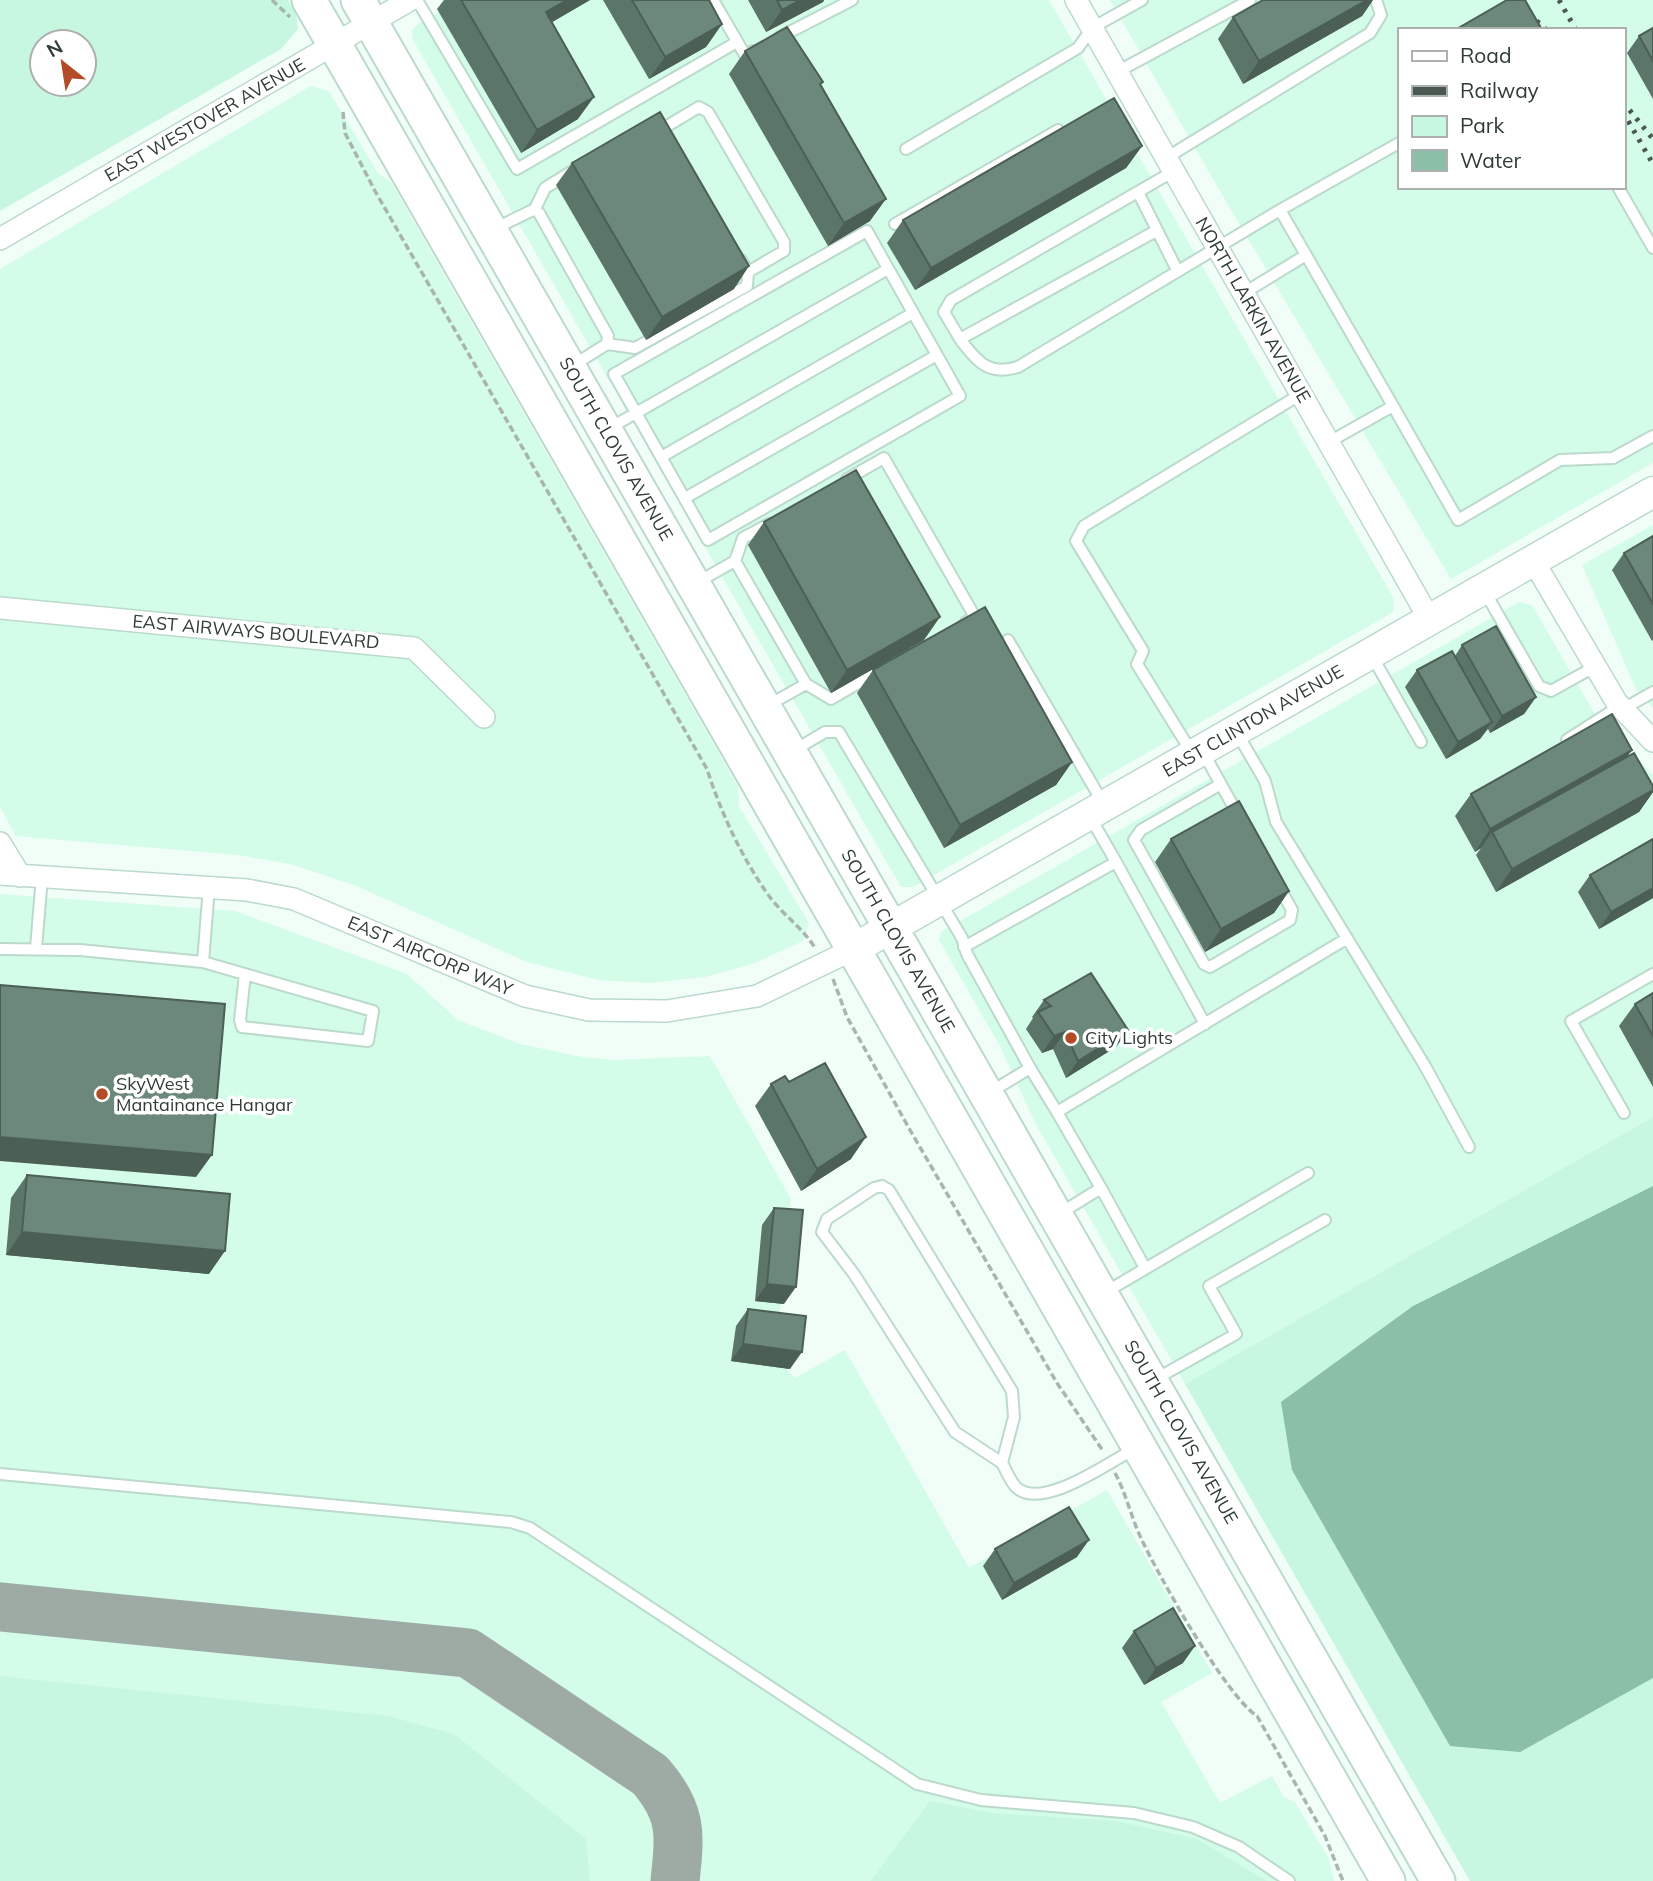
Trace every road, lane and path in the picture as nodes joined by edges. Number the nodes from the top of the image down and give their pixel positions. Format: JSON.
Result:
{"nodes":[{"id":1,"x":272,"y":0,"type":"edge"},
{"id":2,"x":410,"y":0,"type":"edge"},
{"id":3,"x":418,"y":0,"type":"edge"},
{"id":4,"x":713,"y":0,"type":"edge"},
{"id":5,"x":852,"y":0,"type":"edge"},
{"id":6,"x":1076,"y":0,"type":"edge"},
{"id":7,"x":1142,"y":0,"type":"edge"},
{"id":8,"x":1250,"y":0,"type":"edge"},
{"id":9,"x":1376,"y":0,"type":"edge"},
{"id":10,"x":304,"y":11,"type":"edge"},
{"id":11,"x":364,"y":11,"type":"edge"},
{"id":12,"x":1092,"y":28,"type":"junction"},
{"id":13,"x":737,"y":42,"type":"junction"},
{"id":14,"x":335,"y":44,"type":"junction"},
{"id":15,"x":1121,"y":86,"type":"junction"},
{"id":16,"x":345,"y":103,"type":"dead end"},
{"id":17,"x":1073,"y":122,"type":"edge"},
{"id":18,"x":669,"y":141,"type":"edge"},
{"id":19,"x":1398,"y":144,"type":"edge"},
{"id":20,"x":906,"y":149,"type":"dead end"},
{"id":21,"x":589,"y":161,"type":"edge"},
{"id":22,"x":1170,"y":165,"type":"junction"},
{"id":23,"x":1619,"y":189,"type":"edge"},
{"id":24,"x":1138,"y":192,"type":"junction"},
{"id":25,"x":535,"y":209,"type":"junction"},
{"id":26,"x":1280,"y":209,"type":"junction"},
{"id":27,"x":895,"y":224,"type":"dead end"},
{"id":28,"x":1156,"y":230,"type":"junction"},
{"id":29,"x":491,"y":231,"type":"junction"},
{"id":30,"x":0,"y":239,"type":"edge"},
{"id":31,"x":1217,"y":246,"type":"junction"},
{"id":32,"x":734,"y":248,"type":"edge"},
{"id":33,"x":1653,"y":248,"type":"edge"},
{"id":34,"x":1306,"y":255,"type":"junction"},
{"id":35,"x":888,"y":269,"type":"junction"},
{"id":36,"x":1178,"y":270,"type":"junction"},
{"id":37,"x":748,"y":272,"type":"junction"},
{"id":38,"x":1244,"y":293,"type":"junction"},
{"id":39,"x":912,"y":313,"type":"junction"},
{"id":40,"x":960,"y":340,"type":"junction"},
{"id":41,"x":607,"y":344,"type":"junction"},
{"id":42,"x":937,"y":355,"type":"junction"},
{"id":43,"x":569,"y":368,"type":"junction"},
{"id":44,"x":1301,"y":394,"type":"junction"},
{"id":45,"x":1393,"y":405,"type":"junction"},
{"id":46,"x":636,"y":413,"type":"junction"},
{"id":47,"x":605,"y":430,"type":"junction"},
{"id":48,"x":1653,"y":436,"type":"edge"},
{"id":49,"x":1329,"y":442,"type":"junction"},
{"id":50,"x":661,"y":457,"type":"junction"},
{"id":51,"x":837,"y":485,"type":"edge"},
{"id":52,"x":1653,"y":492,"type":"edge"},
{"id":53,"x":685,"y":498,"type":"junction"},
{"id":54,"x":778,"y":518,"type":"edge"},
{"id":55,"x":735,"y":561,"type":"junction"},
{"id":56,"x":1534,"y":562,"type":"junction"},
{"id":57,"x":694,"y":584,"type":"junction"},
{"id":58,"x":1483,"y":590,"type":"junction"},
{"id":59,"x":0,"y":608,"type":"edge"},
{"id":60,"x":1430,"y":620,"type":"junction"},
{"id":61,"x":951,"y":631,"type":"edge"},
{"id":62,"x":1009,"y":640,"type":"dead end"},
{"id":63,"x":1370,"y":654,"type":"junction"},
{"id":64,"x":890,"y":665,"type":"edge"},
{"id":65,"x":1596,"y":666,"type":"junction"},
{"id":66,"x":806,"y":684,"type":"junction"},
{"id":67,"x":1653,"y":692,"type":"edge"},
{"id":68,"x":1622,"y":707,"type":"junction"},
{"id":69,"x":765,"y":708,"type":"junction"},
{"id":70,"x":484,"y":717,"type":"dead end"},
{"id":71,"x":1236,"y":731,"type":"junction"},
{"id":72,"x":1653,"y":741,"type":"edge"},
{"id":73,"x":1421,"y":742,"type":"dead end"},
{"id":74,"x":1558,"y":746,"type":"edge"},
{"id":75,"x":1198,"y":752,"type":"junction"},
{"id":76,"x":790,"y":753,"type":"junction"},
{"id":77,"x":1221,"y":784,"type":"junction"},
{"id":78,"x":1097,"y":810,"type":"junction"},
{"id":79,"x":1247,"y":830,"type":"edge"},
{"id":80,"x":0,"y":843,"type":"edge"},
{"id":81,"x":1116,"y":862,"type":"junction"},
{"id":82,"x":10,"y":875,"type":"edge"},
{"id":83,"x":1272,"y":876,"type":"edge"},
{"id":84,"x":42,"y":877,"type":"junction"},
{"id":85,"x":209,"y":887,"type":"junction"},
{"id":86,"x":940,"y":900,"type":"junction"},
{"id":87,"x":891,"y":928,"type":"junction"},
{"id":88,"x":1346,"y":939,"type":"junction"},
{"id":89,"x":964,"y":947,"type":"junction"},
{"id":90,"x":36,"y":948,"type":"junction"},
{"id":91,"x":0,"y":949,"type":"edge"},
{"id":92,"x":838,"y":957,"type":"junction"},
{"id":93,"x":203,"y":962,"type":"junction"},
{"id":94,"x":245,"y":974,"type":"junction"},
{"id":95,"x":1653,"y":974,"type":"edge"},
{"id":96,"x":1205,"y":1024,"type":"junction"},
{"id":97,"x":1030,"y":1068,"type":"junction"},
{"id":98,"x":986,"y":1094,"type":"junction"},
{"id":99,"x":1057,"y":1112,"type":"junction"},
{"id":100,"x":1624,"y":1112,"type":"dead end"},
{"id":101,"x":1469,"y":1147,"type":"dead end"},
{"id":102,"x":1308,"y":1173,"type":"dead end"},
{"id":103,"x":1101,"y":1188,"type":"junction"},
{"id":104,"x":1056,"y":1215,"type":"junction"},
{"id":105,"x":1325,"y":1220,"type":"dead end"},
{"id":106,"x":1145,"y":1268,"type":"junction"},
{"id":107,"x":1101,"y":1294,"type":"junction"},
{"id":108,"x":1152,"y":1382,"type":"junction"},
{"id":109,"x":1177,"y":1425,"type":"junction"},
{"id":110,"x":1124,"y":1455,"type":"junction"},
{"id":111,"x":1002,"y":1463,"type":"junction"},
{"id":112,"x":0,"y":1474,"type":"edge"},
{"id":113,"x":1289,"y":1881,"type":"edge"},
{"id":114,"x":1343,"y":1881,"type":"edge"},
{"id":115,"x":1388,"y":1881,"type":"edge"},
{"id":116,"x":1438,"y":1881,"type":"edge"}],
"edges":[{"from":1,"to":10,"type":"path"},
{"from":2,"to":11,"type":"street","name":"EAST WESTOVER AVENUE"},
{"from":3,"to":13,"type":"lane"},
{"from":4,"to":13,"type":"lane"},
{"from":5,"to":13,"type":"lane"},
{"from":6,"to":12,"type":"street","name":"NORTH LARKIN AVENUE"},
{"from":7,"to":12,"type":"lane"},
{"from":8,"to":15,"type":"lane"},
{"from":9,"to":22,"type":"lane"},
{"from":10,"to":14,"type":"main road"},
{"from":11,"to":14,"type":"street","name":"EAST WESTOVER AVENUE"},
{"from":11,"to":29,"type":"main road","name":"SOUTH CLOVIS AVENUE"},
{"from":12,"to":15,"type":"street","name":"NORTH LARKIN AVENUE"},
{"from":12,"to":20,"type":"lane"},
{"from":14,"to":30,"type":"street","name":"EAST WESTOVER AVENUE"},
{"from":14,"to":92,"type":"main road"},
{"from":15,"to":22,"type":"street","name":"NORTH LARKIN AVENUE"},
{"from":16,"to":92,"type":"path"},
{"from":17,"to":27,"type":"lane"},
{"from":18,"to":37,"type":"lane"},
{"from":19,"to":26,"type":"lane"},
{"from":21,"to":25,"type":"lane"},
{"from":22,"to":24,"type":"lane"},
{"from":22,"to":31,"type":"street","name":"NORTH LARKIN AVENUE"},
{"from":23,"to":33,"type":"lane"},
{"from":24,"to":28,"type":"lane"},
{"from":24,"to":40,"type":"lane"},
{"from":25,"to":29,"type":"lane"},
{"from":25,"to":41,"type":"lane"},
{"from":26,"to":31,"type":"lane"},
{"from":26,"to":34,"type":"lane"},
{"from":28,"to":36,"type":"lane"},
{"from":28,"to":40,"type":"lane"},
{"from":29,"to":43,"type":"main road","name":"SOUTH CLOVIS AVENUE"},
{"from":31,"to":36,"type":"lane"},
{"from":31,"to":38,"type":"street","name":"NORTH LARKIN AVENUE"},
{"from":32,"to":37,"type":"lane"},
{"from":34,"to":38,"type":"lane"},
{"from":34,"to":45,"type":"lane"},
{"from":35,"to":39,"type":"lane"},
{"from":35,"to":46,"type":"lane"},
{"from":35,"to":46,"type":"lane"},
{"from":36,"to":40,"type":"lane"},
{"from":37,"to":41,"type":"lane"},
{"from":38,"to":44,"type":"street","name":"NORTH LARKIN AVENUE"},
{"from":39,"to":42,"type":"lane"},
{"from":39,"to":50,"type":"lane"},
{"from":41,"to":43,"type":"lane"},
{"from":42,"to":53,"type":"lane"},
{"from":42,"to":53,"type":"lane"},
{"from":43,"to":47,"type":"main road","name":"SOUTH CLOVIS AVENUE"},
{"from":44,"to":49,"type":"street","name":"NORTH LARKIN AVENUE"},
{"from":44,"to":75,"type":"lane"},
{"from":45,"to":48,"type":"lane"},
{"from":45,"to":49,"type":"lane"},
{"from":46,"to":47,"type":"lane"},
{"from":46,"to":50,"type":"lane"},
{"from":47,"to":57,"type":"main road","name":"SOUTH CLOVIS AVENUE"},
{"from":49,"to":60,"type":"street","name":"NORTH LARKIN AVENUE"},
{"from":50,"to":53,"type":"lane"},
{"from":51,"to":61,"type":"lane"},
{"from":52,"to":56,"type":"street","name":"EAST CLINTON AVENUE"},
{"from":54,"to":55,"type":"lane"},
{"from":55,"to":57,"type":"lane"},
{"from":55,"to":66,"type":"lane"},
{"from":56,"to":58,"type":"street","name":"EAST CLINTON AVENUE"},
{"from":56,"to":65,"type":"street"},
{"from":57,"to":69,"type":"main road","name":"SOUTH CLOVIS AVENUE"},
{"from":58,"to":60,"type":"street","name":"EAST CLINTON AVENUE"},
{"from":58,"to":65,"type":"lane"},
{"from":59,"to":70,"type":"street","name":"EAST AIRWAYS BOULEVARD"},
{"from":60,"to":63,"type":"street","name":"EAST CLINTON AVENUE"},
{"from":62,"to":78,"type":"lane"},
{"from":63,"to":71,"type":"street","name":"EAST CLINTON AVENUE"},
{"from":63,"to":73,"type":"lane"},
{"from":64,"to":66,"type":"lane"},
{"from":65,"to":68,"type":"street"},
{"from":66,"to":69,"type":"lane"},
{"from":67,"to":68,"type":"lane"},
{"from":68,"to":72,"type":"street"},
{"from":68,"to":74,"type":"lane"},
{"from":69,"to":76,"type":"main road","name":"SOUTH CLOVIS AVENUE"},
{"from":71,"to":75,"type":"street","name":"EAST CLINTON AVENUE"},
{"from":71,"to":88,"type":"lane"},
{"from":75,"to":77,"type":"lane"},
{"from":75,"to":78,"type":"street","name":"EAST CLINTON AVENUE"},
{"from":76,"to":86,"type":"lane"},
{"from":76,"to":87,"type":"main road","name":"SOUTH CLOVIS AVENUE"},
{"from":77,"to":79,"type":"lane"},
{"from":77,"to":83,"type":"lane"},
{"from":78,"to":81,"type":"lane"},
{"from":78,"to":86,"type":"street","name":"EAST CLINTON AVENUE"},
{"from":80,"to":82,"type":"street"},
{"from":81,"to":89,"type":"lane"},
{"from":81,"to":96,"type":"lane"},
{"from":82,"to":84,"type":"street","name":"EAST AIRCORP WAY"},
{"from":84,"to":85,"type":"street","name":"EAST AIRCORP WAY"},
{"from":84,"to":90,"type":"lane"},
{"from":85,"to":92,"type":"street","name":"EAST AIRCORP WAY"},
{"from":85,"to":93,"type":"lane"},
{"from":86,"to":87,"type":"street","name":"EAST CLINTON AVENUE"},
{"from":86,"to":89,"type":"lane"},
{"from":87,"to":92,"type":"street","name":"EAST CLINTON AVENUE"},
{"from":87,"to":98,"type":"main road","name":"SOUTH CLOVIS AVENUE"},
{"from":88,"to":96,"type":"lane"},
{"from":88,"to":101,"type":"lane"},
{"from":89,"to":97,"type":"lane"},
{"from":90,"to":91,"type":"lane"},
{"from":90,"to":93,"type":"lane"},
{"from":92,"to":110,"type":"main road"},
{"from":92,"to":110,"type":"path"},
{"from":93,"to":94,"type":"lane"},
{"from":94,"to":94,"type":"lane"},
{"from":95,"to":100,"type":"lane"},
{"from":96,"to":99,"type":"lane"},
{"from":97,"to":98,"type":"lane"},
{"from":97,"to":99,"type":"lane"},
{"from":98,"to":104,"type":"main road","name":"SOUTH CLOVIS AVENUE"},
{"from":99,"to":103,"type":"lane"},
{"from":102,"to":106,"type":"lane"},
{"from":103,"to":104,"type":"lane"},
{"from":103,"to":106,"type":"lane"},
{"from":104,"to":107,"type":"main road","name":"SOUTH CLOVIS AVENUE"},
{"from":105,"to":108,"type":"lane"},
{"from":106,"to":107,"type":"lane"},
{"from":107,"to":108,"type":"main road","name":"SOUTH CLOVIS AVENUE"},
{"from":108,"to":109,"type":"main road","name":"SOUTH CLOVIS AVENUE"},
{"from":109,"to":110,"type":"main road"},
{"from":109,"to":116,"type":"main road","name":"SOUTH CLOVIS AVENUE"},
{"from":110,"to":111,"type":"lane"},
{"from":110,"to":114,"type":"path"},
{"from":110,"to":115,"type":"main road"},
{"from":111,"to":111,"type":"lane"},
{"from":112,"to":113,"type":"lane"}]}
